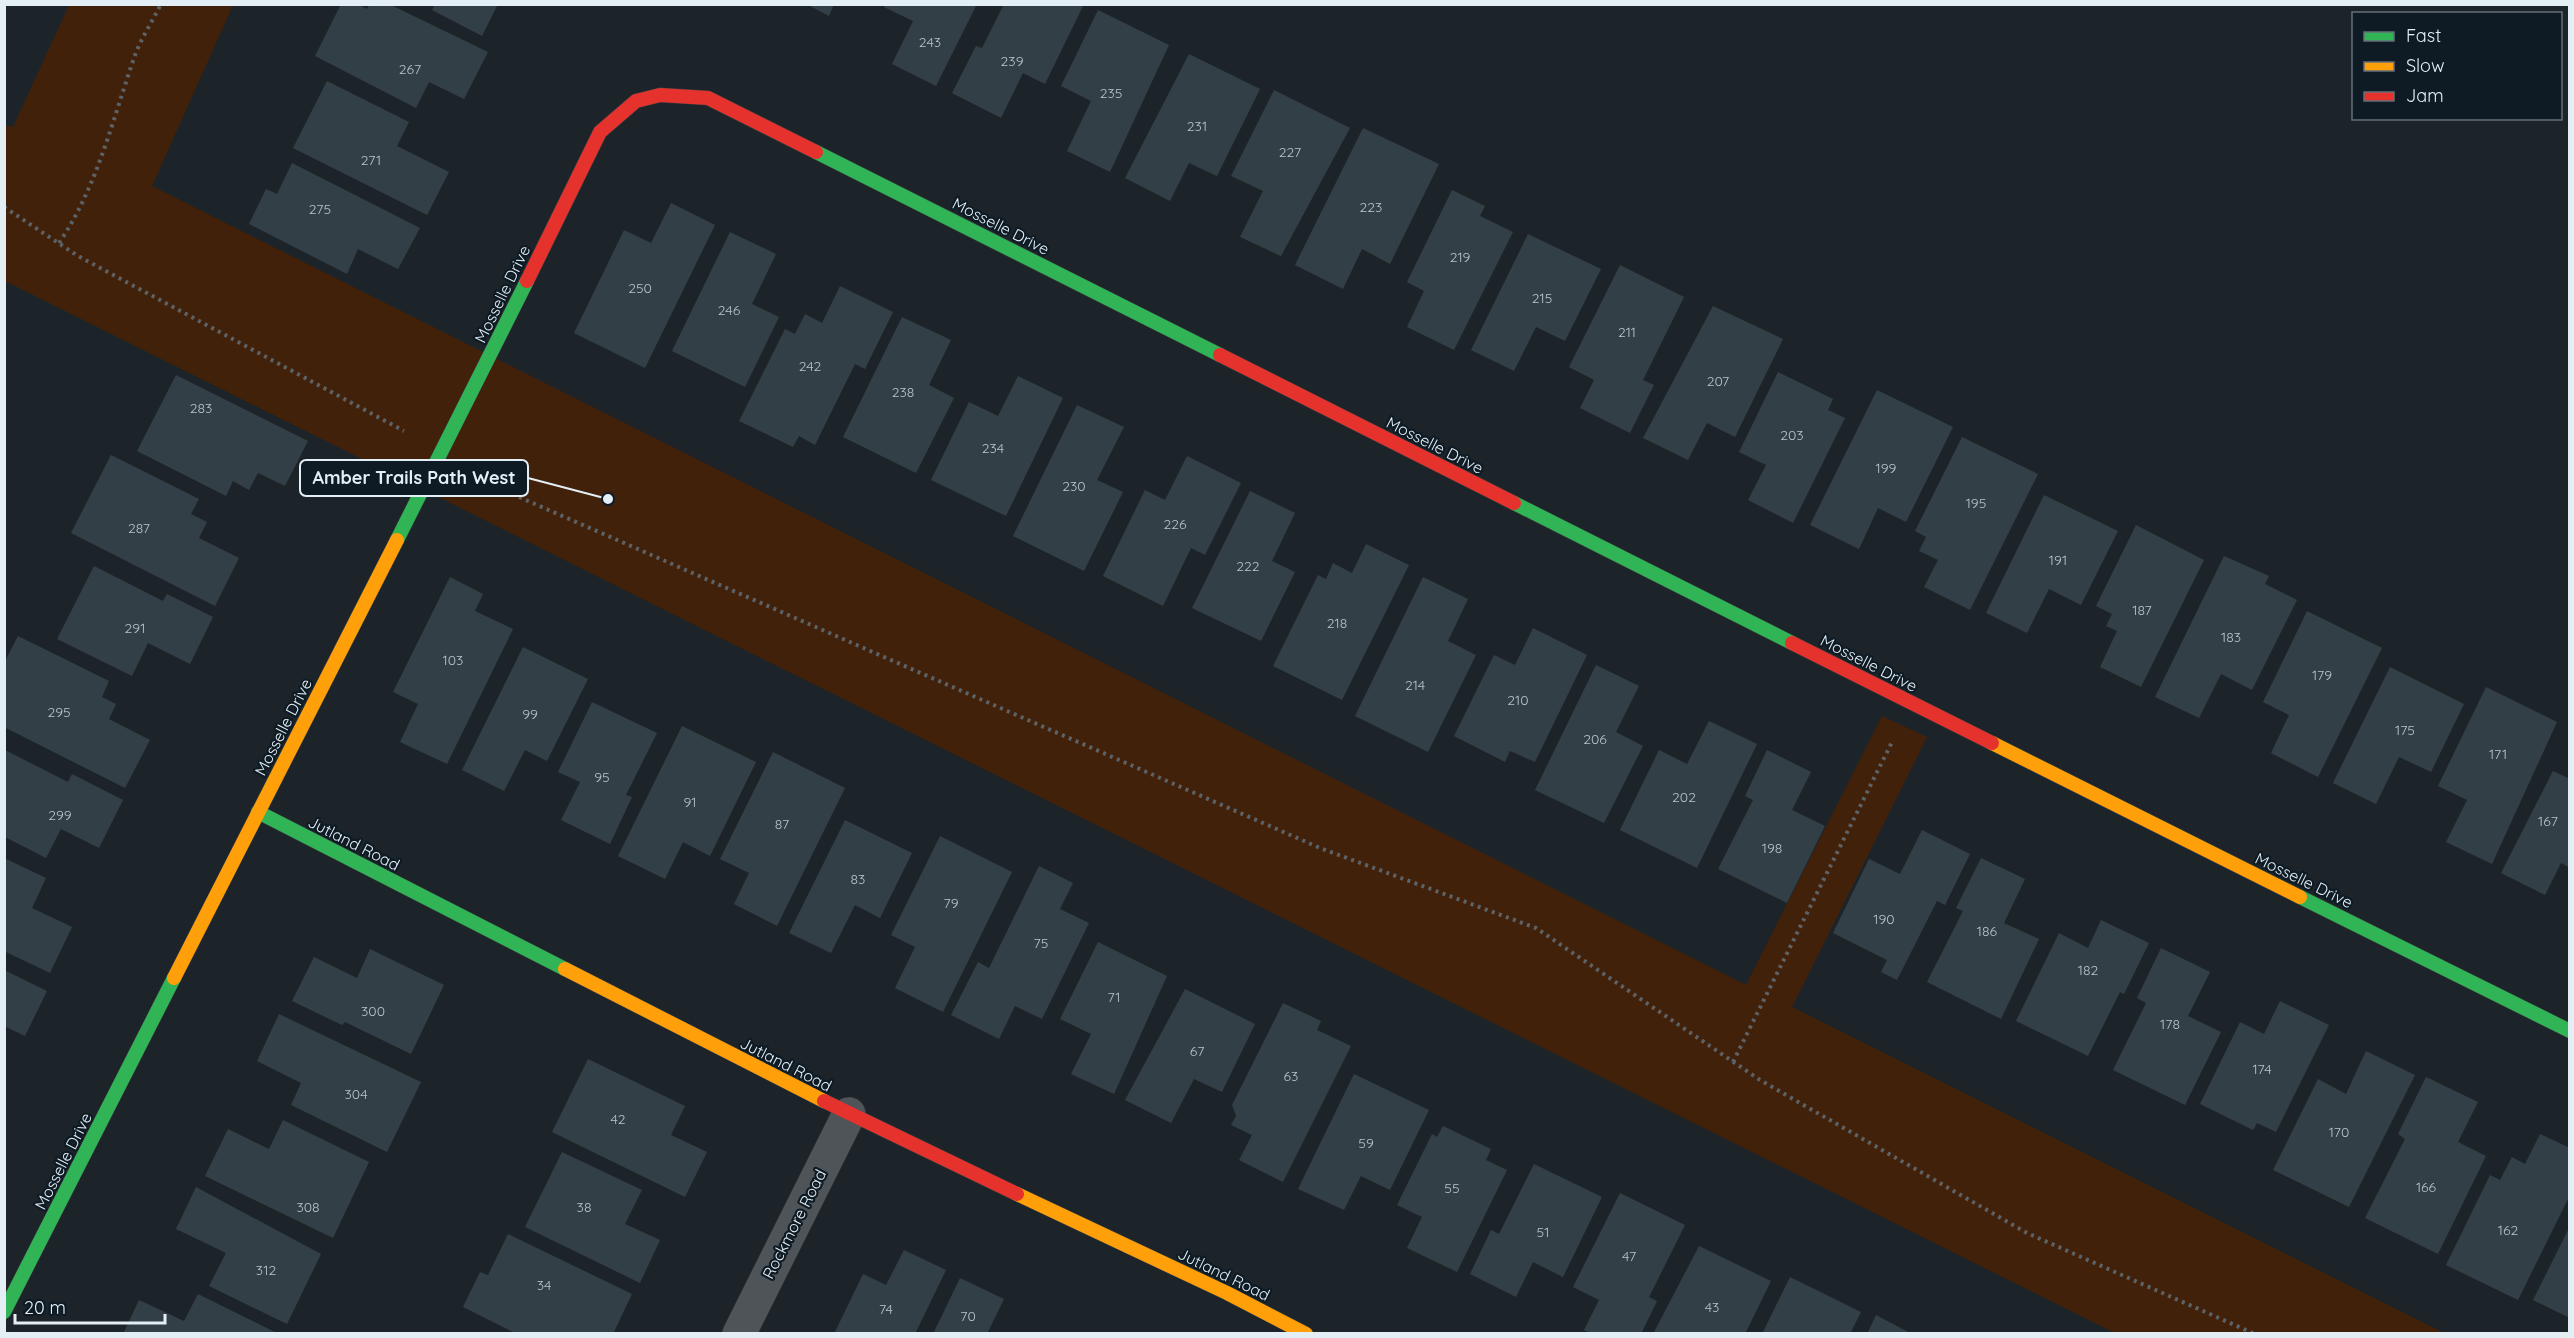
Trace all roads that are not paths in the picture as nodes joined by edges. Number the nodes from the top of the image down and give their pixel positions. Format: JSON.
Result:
{"nodes":[{"id":1,"x":258,"y":812,"type":"junction"},
{"id":2,"x":2570,"y":1030,"type":"edge"},
{"id":3,"x":849,"y":1114,"type":"junction"},
{"id":4,"x":4,"y":1311,"type":"edge"},
{"id":5,"x":740,"y":1334,"type":"edge"},
{"id":6,"x":1306,"y":1334,"type":"edge"}],
"edges":[{"from":1,"to":2,"type":"street","name":"Mosselle Drive"},
{"from":1,"to":3,"type":"street","name":"Jutland Road"},
{"from":1,"to":4,"type":"street","name":"Mosselle Drive"},
{"from":3,"to":5,"type":"street","name":"Rockmore Road"},
{"from":3,"to":6,"type":"street","name":"Jutland Road"}]}
